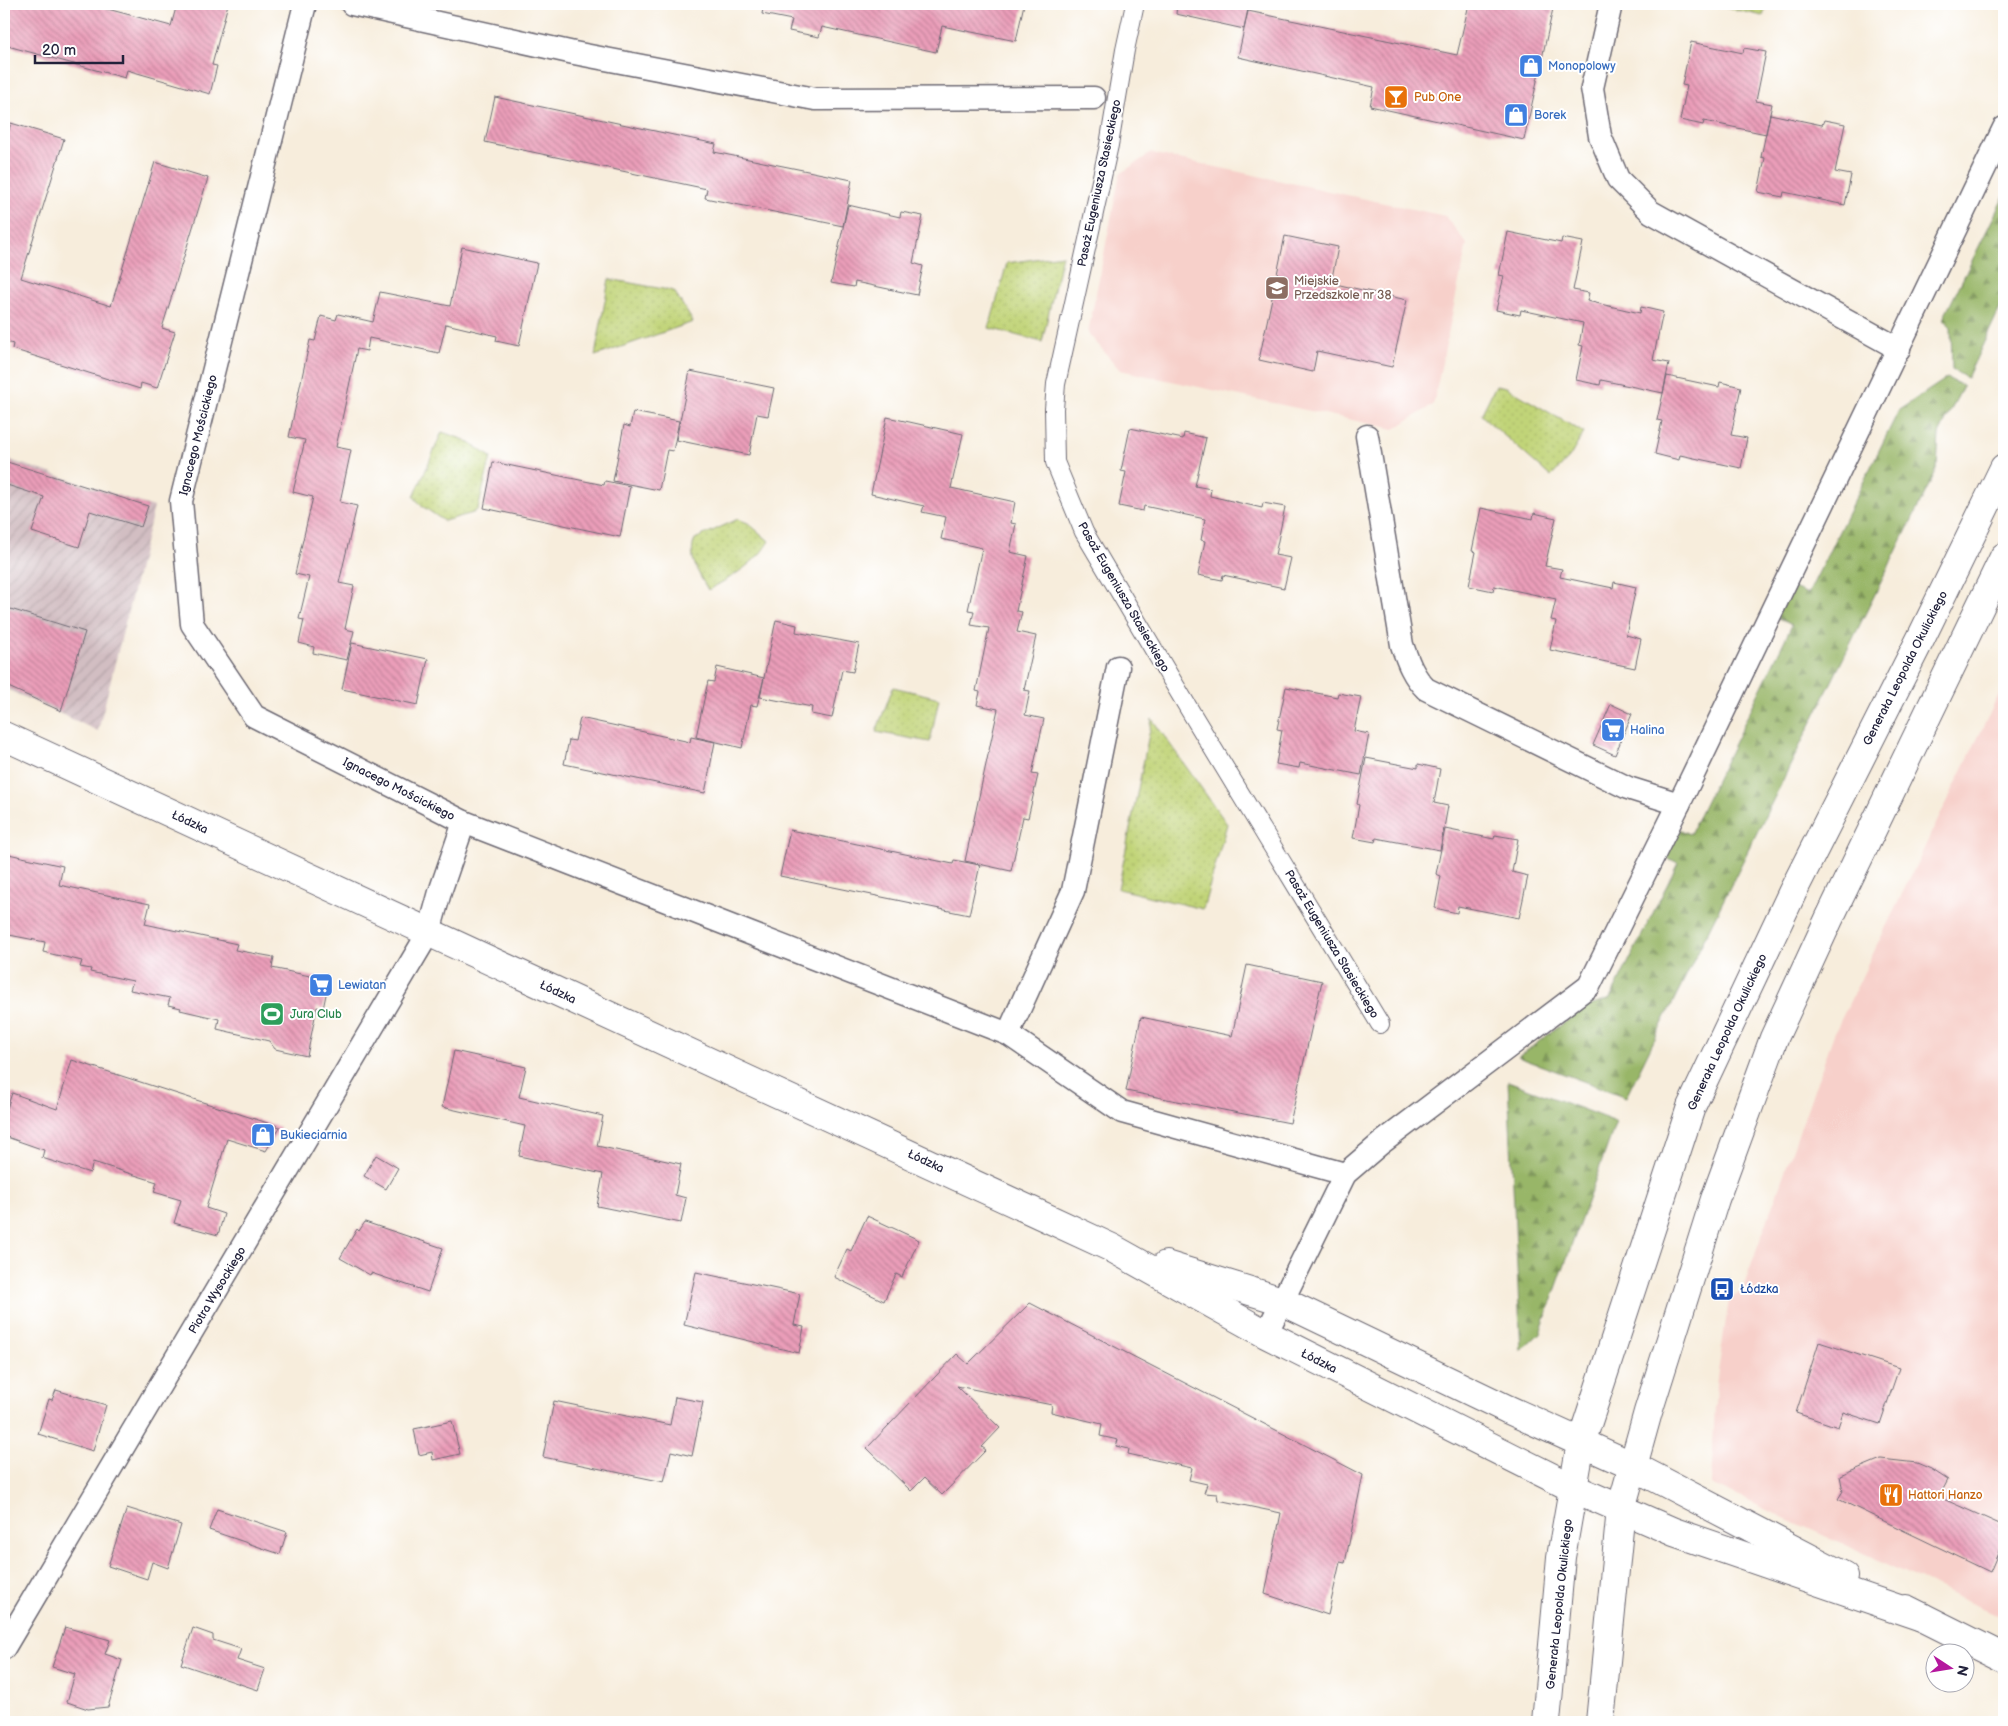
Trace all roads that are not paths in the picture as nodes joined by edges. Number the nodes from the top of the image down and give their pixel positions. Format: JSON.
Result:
{"nodes":[{"id":1,"x":305,"y":4,"type":"edge"},
{"id":2,"x":352,"y":4,"type":"edge"},
{"id":3,"x":1135,"y":4,"type":"edge"},
{"id":4,"x":1611,"y":4,"type":"edge"},
{"id":5,"x":1094,"y":98,"type":"dead end"},
{"id":6,"x":2004,"y":128,"type":"edge"},
{"id":7,"x":1899,"y":349,"type":"junction"},
{"id":8,"x":1367,"y":436,"type":"dead end"},
{"id":9,"x":2004,"y":468,"type":"edge"},
{"id":10,"x":2004,"y":557,"type":"edge"},
{"id":11,"x":1118,"y":667,"type":"dead end"},
{"id":12,"x":4,"y":736,"type":"edge"},
{"id":13,"x":1679,"y":804,"type":"junction"},
{"id":14,"x":464,"y":822,"type":"junction"},
{"id":15,"x":429,"y":932,"type":"junction"},
{"id":16,"x":1380,"y":1024,"type":"dead end"},
{"id":17,"x":1008,"y":1034,"type":"junction"},
{"id":18,"x":1345,"y":1174,"type":"junction"},
{"id":19,"x":1112,"y":1248,"type":"junction"},
{"id":20,"x":1282,"y":1301,"type":"junction"},
{"id":21,"x":1266,"y":1334,"type":"junction"},
{"id":22,"x":1581,"y":1443,"type":"junction"},
{"id":23,"x":1633,"y":1466,"type":"junction"},
{"id":24,"x":1573,"y":1488,"type":"junction"},
{"id":25,"x":1621,"y":1509,"type":"junction"},
{"id":26,"x":1922,"y":1617,"type":"junction"},
{"id":27,"x":4,"y":1648,"type":"edge"},
{"id":28,"x":2004,"y":1658,"type":"edge"},
{"id":29,"x":1546,"y":1722,"type":"edge"},
{"id":30,"x":1600,"y":1722,"type":"edge"}],
"edges":[{"from":1,"to":14,"type":"street","name":"Ignacego Mościckiego"},
{"from":2,"to":5,"type":"street"},
{"from":3,"to":16,"type":"street","name":"Pasaż Eugeniusza Stasieckiego"},
{"from":4,"to":7,"type":"street"},
{"from":6,"to":7,"type":"street"},
{"from":7,"to":13,"type":"street"},
{"from":8,"to":13,"type":"street"},
{"from":9,"to":22,"type":"street","name":"Generała Leopolda Okulickiego"},
{"from":10,"to":23,"type":"street"},
{"from":11,"to":17,"type":"street"},
{"from":12,"to":15,"type":"street","name":"Łódzka"},
{"from":13,"to":18,"type":"street"},
{"from":14,"to":15,"type":"street","name":"Ignacego Mościckiego"},
{"from":14,"to":17,"type":"street"},
{"from":15,"to":19,"type":"street","name":"Łódzka"},
{"from":15,"to":27,"type":"street","name":"Piotra Wysockiego"},
{"from":17,"to":18,"type":"street"},
{"from":18,"to":20,"type":"street"},
{"from":19,"to":20,"type":"street","name":"Łódzka"},
{"from":19,"to":21,"type":"street","name":"Łódzka"},
{"from":20,"to":21,"type":"street"},
{"from":20,"to":22,"type":"street","name":"Łódzka"},
{"from":21,"to":24,"type":"street","name":"Łódzka"},
{"from":22,"to":23,"type":"street","name":"Łódzka"},
{"from":22,"to":24,"type":"street","name":"Generała Leopolda Okulickiego"},
{"from":23,"to":25,"type":"street"},
{"from":23,"to":26,"type":"street","name":"Łódzka"},
{"from":24,"to":25,"type":"street","name":"Łódzka"},
{"from":24,"to":29,"type":"street","name":"Generała Leopolda Okulickiego"},
{"from":25,"to":26,"type":"street","name":"Łódzka"},
{"from":25,"to":30,"type":"street"},
{"from":26,"to":28,"type":"street","name":"Łódzka"}]}
